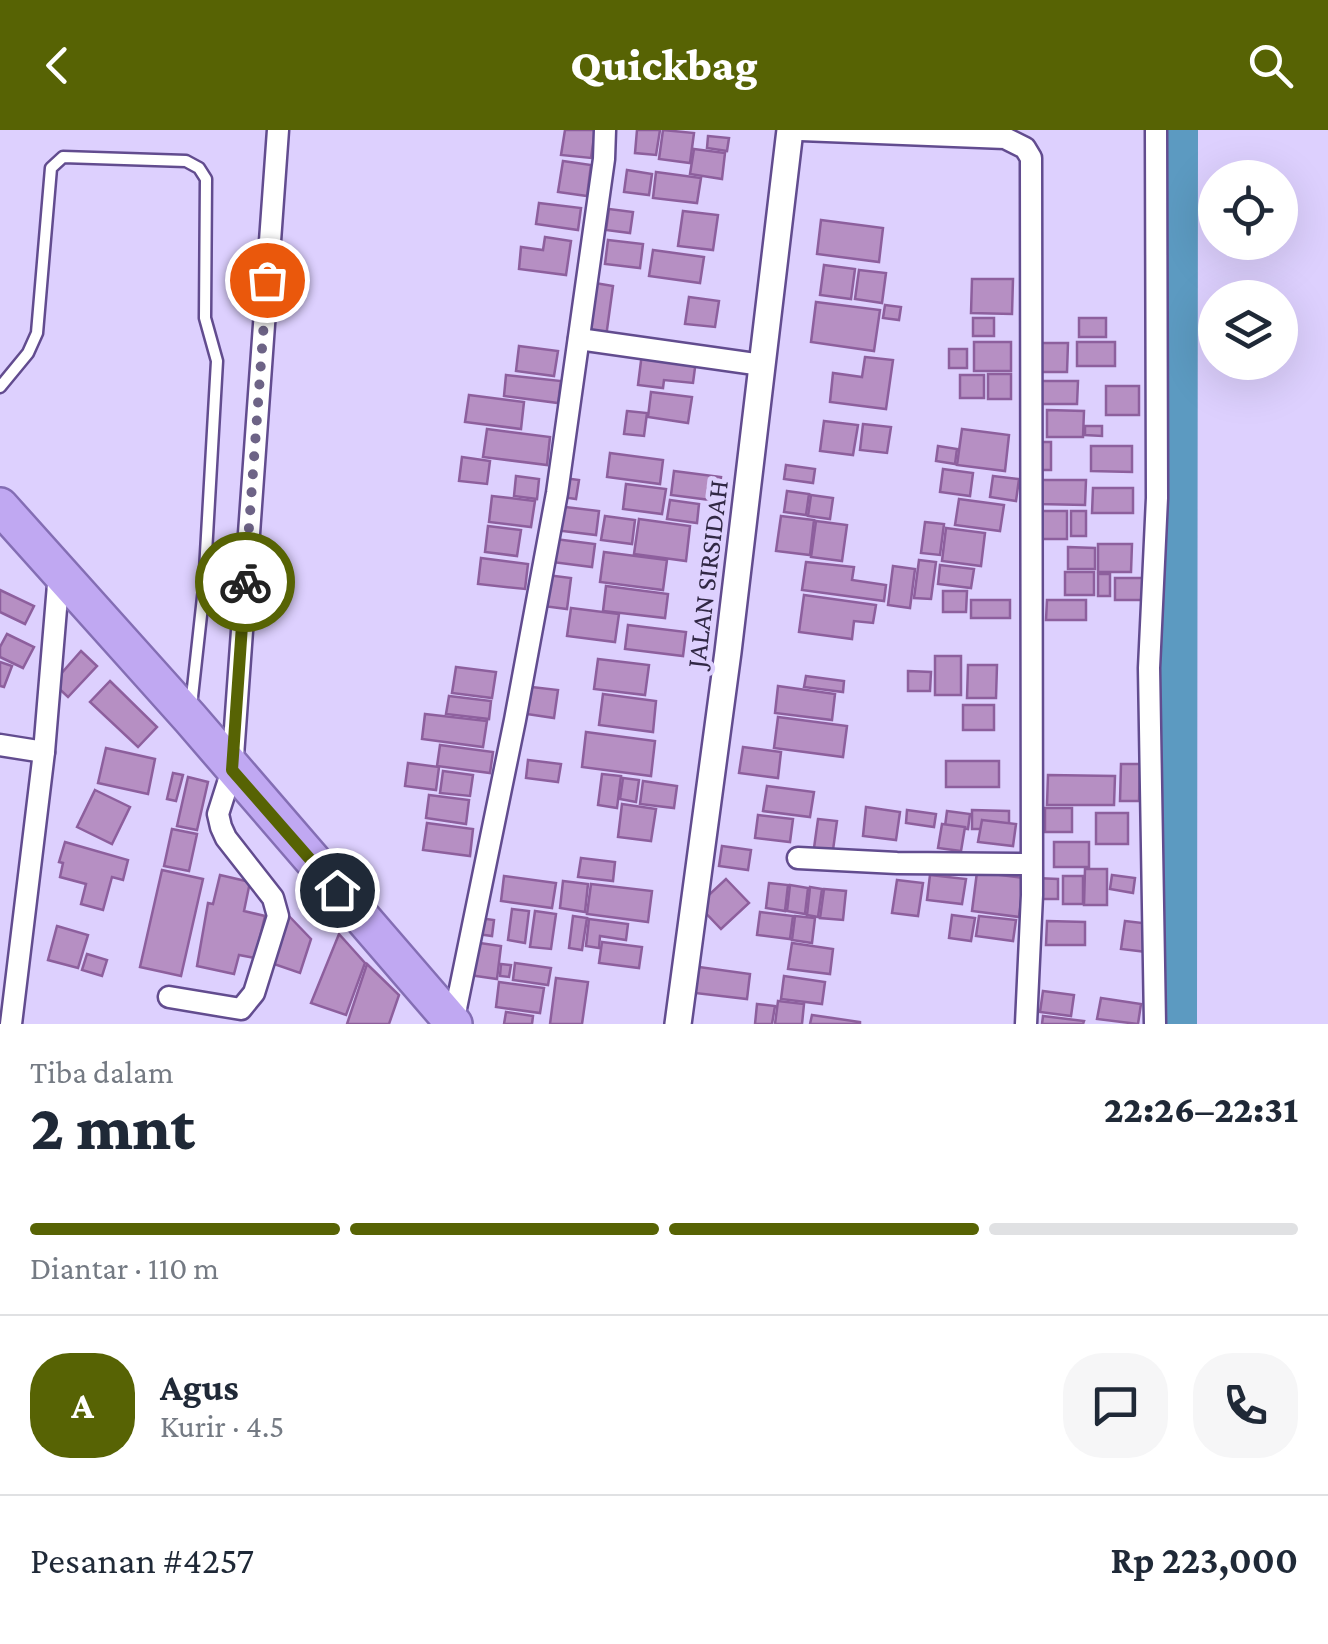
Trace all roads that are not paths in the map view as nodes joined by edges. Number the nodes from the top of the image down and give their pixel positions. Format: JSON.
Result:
{"nodes":[{"id":1,"x":278,"y":130,"type":"edge"},
{"id":2,"x":605,"y":130,"type":"edge"},
{"id":3,"x":790,"y":130,"type":"edge"},
{"id":4,"x":800,"y":130,"type":"edge"},
{"id":5,"x":1156,"y":130,"type":"edge"},
{"id":6,"x":579,"y":339,"type":"junction"},
{"id":7,"x":762,"y":365,"type":"junction"},
{"id":8,"x":0,"y":386,"type":"edge"},
{"id":9,"x":0,"y":506,"type":"edge"},
{"id":10,"x":59,"y":570,"type":"junction"},
{"id":11,"x":190,"y":718,"type":"junction"},
{"id":12,"x":0,"y":745,"type":"edge"},
{"id":13,"x":44,"y":752,"type":"junction"},
{"id":14,"x":232,"y":770,"type":"junction"},
{"id":15,"x":798,"y":858,"type":"dead end"},
{"id":16,"x":1032,"y":864,"type":"junction"},
{"id":17,"x":168,"y":997,"type":"dead end"},
{"id":18,"x":453,"y":1023,"type":"edge"},
{"id":19,"x":12,"y":1024,"type":"edge"},
{"id":20,"x":678,"y":1024,"type":"edge"},
{"id":21,"x":1026,"y":1024,"type":"edge"},
{"id":22,"x":1154,"y":1024,"type":"edge"}],
"edges":[{"from":1,"to":14,"type":"street"},
{"from":2,"to":6,"type":"street"},
{"from":3,"to":7,"type":"street","name":"JALAN SIRSIDAH"},
{"from":4,"to":16,"type":"street"},
{"from":5,"to":22,"type":"street"},
{"from":6,"to":7,"type":"street"},
{"from":6,"to":18,"type":"street"},
{"from":7,"to":20,"type":"street","name":"JALAN SIRSIDAH"},
{"from":8,"to":11,"type":"lane"},
{"from":9,"to":10,"type":"highway"},
{"from":10,"to":11,"type":"highway"},
{"from":10,"to":13,"type":"street"},
{"from":11,"to":14,"type":"highway"},
{"from":12,"to":13,"type":"street"},
{"from":13,"to":19,"type":"street"},
{"from":14,"to":17,"type":"street"},
{"from":14,"to":18,"type":"highway"},
{"from":15,"to":16,"type":"street"},
{"from":16,"to":21,"type":"street"}]}
